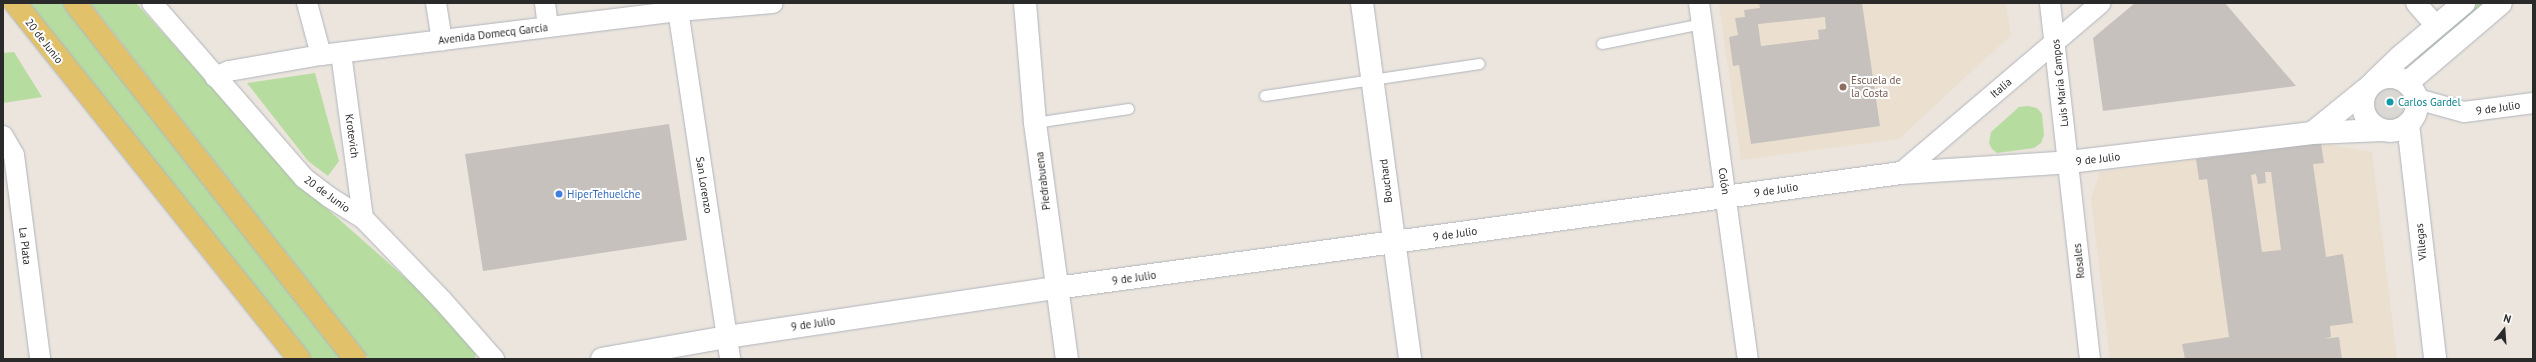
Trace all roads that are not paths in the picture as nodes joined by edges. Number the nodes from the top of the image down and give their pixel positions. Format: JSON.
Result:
{"nodes":[{"id":1,"x":15,"y":3,"type":"edge"},
{"id":2,"x":75,"y":3,"type":"edge"},
{"id":3,"x":152,"y":3,"type":"edge"},
{"id":4,"x":307,"y":3,"type":"edge"},
{"id":5,"x":436,"y":3,"type":"edge"},
{"id":6,"x":545,"y":3,"type":"edge"},
{"id":7,"x":774,"y":3,"type":"edge"},
{"id":8,"x":1025,"y":3,"type":"edge"},
{"id":9,"x":1362,"y":3,"type":"edge"},
{"id":10,"x":1699,"y":3,"type":"edge"},
{"id":11,"x":2050,"y":3,"type":"edge"},
{"id":12,"x":2101,"y":3,"type":"edge"},
{"id":13,"x":2416,"y":3,"type":"edge"},
{"id":14,"x":2464,"y":3,"type":"edge"},
{"id":15,"x":2501,"y":3,"type":"edge"},
{"id":16,"x":677,"y":7,"type":"edge"},
{"id":17,"x":1702,"y":24,"type":"junction"},
{"id":18,"x":2436,"y":26,"type":"junction"},
{"id":19,"x":548,"y":27,"type":"junction"},
{"id":20,"x":442,"y":41,"type":"junction"},
{"id":21,"x":2056,"y":42,"type":"junction"},
{"id":22,"x":1602,"y":44,"type":"dead end"},
{"id":23,"x":342,"y":53,"type":"junction"},
{"id":24,"x":321,"y":56,"type":"junction"},
{"id":25,"x":1480,"y":64,"type":"dead end"},
{"id":26,"x":215,"y":77,"type":"junction"},
{"id":27,"x":1373,"y":80,"type":"junction"},
{"id":28,"x":2372,"y":84,"type":"junction"},
{"id":29,"x":2412,"y":91,"type":"junction"},
{"id":30,"x":1265,"y":96,"type":"dead end"},
{"id":31,"x":2533,"y":103,"type":"edge"},
{"id":32,"x":1129,"y":109,"type":"dead end"},
{"id":33,"x":1036,"y":123,"type":"junction"},
{"id":34,"x":2408,"y":124,"type":"junction"},
{"id":35,"x":2382,"y":130,"type":"junction"},
{"id":36,"x":2312,"y":133,"type":"junction"},
{"id":37,"x":3,"y":136,"type":"edge"},
{"id":38,"x":2069,"y":162,"type":"junction"},
{"id":39,"x":1901,"y":173,"type":"junction"},
{"id":40,"x":1726,"y":197,"type":"junction"},
{"id":41,"x":363,"y":218,"type":"junction"},
{"id":42,"x":1393,"y":242,"type":"junction"},
{"id":43,"x":1056,"y":288,"type":"junction"},
{"id":44,"x":727,"y":337,"type":"junction"},
{"id":45,"x":40,"y":359,"type":"edge"},
{"id":46,"x":299,"y":359,"type":"edge"},
{"id":47,"x":355,"y":359,"type":"edge"},
{"id":48,"x":494,"y":359,"type":"edge"},
{"id":49,"x":602,"y":359,"type":"edge"},
{"id":50,"x":730,"y":359,"type":"edge"},
{"id":51,"x":1067,"y":359,"type":"edge"},
{"id":52,"x":1410,"y":359,"type":"edge"},
{"id":53,"x":1748,"y":359,"type":"edge"},
{"id":54,"x":2090,"y":359,"type":"edge"},
{"id":55,"x":2435,"y":359,"type":"edge"}],
"edges":[{"from":1,"to":46,"type":"main road","name":"20 de Junio"},
{"from":2,"to":47,"type":"main road"},
{"from":3,"to":26,"type":"street","name":"20 de Junio"},
{"from":4,"to":24,"type":"street"},
{"from":5,"to":20,"type":"street"},
{"from":6,"to":19,"type":"street"},
{"from":7,"to":16,"type":"street","name":"Avenida Domecq García"},
{"from":8,"to":33,"type":"main road","name":"Piedrabuena"},
{"from":9,"to":27,"type":"main road","name":"Bouchard"},
{"from":10,"to":17,"type":"street","name":"Colón"},
{"from":11,"to":21,"type":"street","name":"Luis María Campos"},
{"from":12,"to":21,"type":"street","name":"Italia"},
{"from":13,"to":18,"type":"street"},
{"from":14,"to":18,"type":"main road"},
{"from":15,"to":29,"type":"main road"},
{"from":16,"to":19,"type":"street","name":"Avenida Domecq García"},
{"from":16,"to":44,"type":"street","name":"San Lorenzo"},
{"from":17,"to":22,"type":"lane"},
{"from":17,"to":40,"type":"street","name":"Colón"},
{"from":18,"to":28,"type":"main road"},
{"from":19,"to":20,"type":"street","name":"Avenida Domecq García"},
{"from":20,"to":23,"type":"street","name":"Avenida Domecq García"},
{"from":21,"to":38,"type":"street","name":"Luis María Campos"},
{"from":21,"to":39,"type":"street","name":"Italia"},
{"from":23,"to":24,"type":"street","name":"Avenida Domecq García"},
{"from":23,"to":41,"type":"street","name":"Krotevich"},
{"from":24,"to":26,"type":"street","name":"Avenida Domecq García"},
{"from":25,"to":27,"type":"lane"},
{"from":26,"to":41,"type":"street","name":"20 de Junio"},
{"from":27,"to":30,"type":"lane"},
{"from":27,"to":42,"type":"main road","name":"Bouchard"},
{"from":28,"to":29,"type":"main road"},
{"from":28,"to":35,"type":"main road"},
{"from":28,"to":36,"type":"main road"},
{"from":29,"to":31,"type":"street","name":"9 de Julio"},
{"from":29,"to":34,"type":"main road"},
{"from":32,"to":33,"type":"lane"},
{"from":33,"to":43,"type":"main road","name":"Piedrabuena"},
{"from":34,"to":35,"type":"main road"},
{"from":34,"to":55,"type":"main road","name":"Villegas"},
{"from":35,"to":36,"type":"main road","name":"9 de Julio"},
{"from":36,"to":38,"type":"main road","name":"9 de Julio"},
{"from":37,"to":45,"type":"street","name":"La Plata"},
{"from":38,"to":39,"type":"main road","name":"9 de Julio"},
{"from":38,"to":54,"type":"street","name":"Rosales"},
{"from":39,"to":40,"type":"main road","name":"9 de Julio"},
{"from":40,"to":42,"type":"main road","name":"9 de Julio"},
{"from":40,"to":53,"type":"street","name":"Colón"},
{"from":41,"to":48,"type":"street","name":"20 de Junio"},
{"from":42,"to":43,"type":"main road","name":"9 de Julio"},
{"from":42,"to":52,"type":"main road","name":"Bouchard"},
{"from":43,"to":44,"type":"main road","name":"9 de Julio"},
{"from":43,"to":51,"type":"main road","name":"Piedrabuena"},
{"from":44,"to":49,"type":"main road","name":"9 de Julio"},
{"from":44,"to":50,"type":"street","name":"San Lorenzo"}]}
